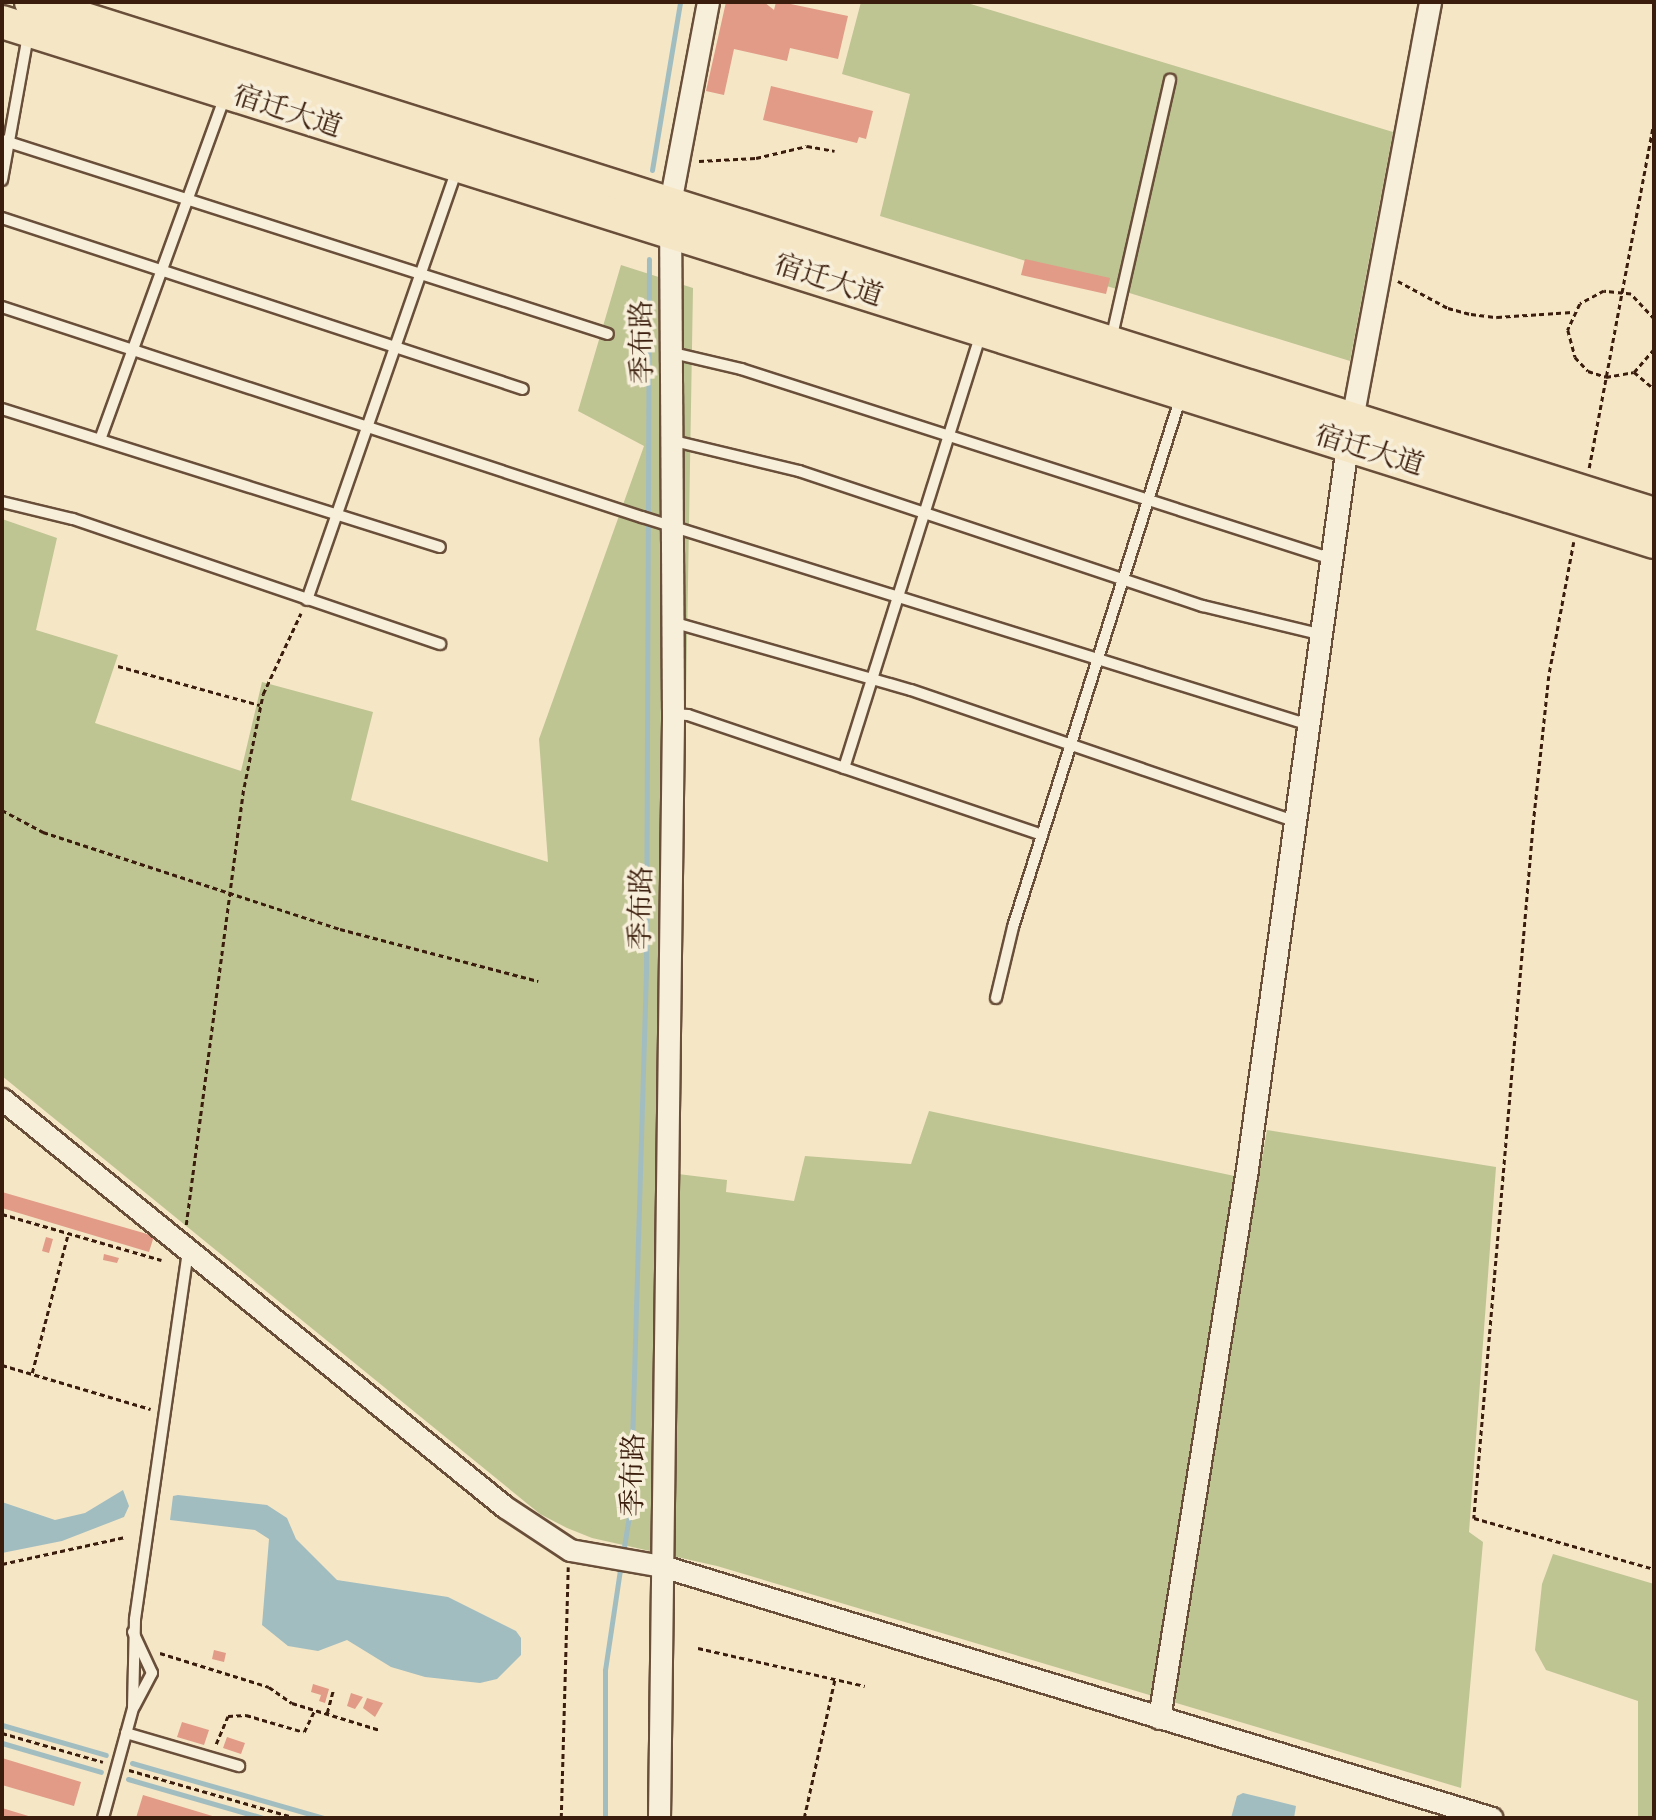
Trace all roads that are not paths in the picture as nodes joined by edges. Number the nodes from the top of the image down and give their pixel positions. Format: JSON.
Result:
{"nodes":[{"id":1,"x":708,"y":2,"type":"edge"},
{"id":2,"x":1430,"y":2,"type":"edge"},
{"id":3,"x":20,"y":18,"type":"edge"},
{"id":4,"x":1170,"y":79,"type":"dead end"},
{"id":5,"x":226,"y":93,"type":"junction"},
{"id":6,"x":5,"y":141,"type":"edge"},
{"id":7,"x":458,"y":166,"type":"junction"},
{"id":8,"x":2,"y":180,"type":"edge"},
{"id":9,"x":187,"y":199,"type":"junction"},
{"id":10,"x":2,"y":218,"type":"edge"},
{"id":11,"x":670,"y":218,"type":"junction"},
{"id":12,"x":162,"y":272,"type":"junction"},
{"id":13,"x":420,"y":274,"type":"junction"},
{"id":14,"x":2,"y":307,"type":"edge"},
{"id":15,"x":982,"y":330,"type":"junction"},
{"id":16,"x":608,"y":334,"type":"dead end"},
{"id":17,"x":1110,"y":342,"type":"junction"},
{"id":18,"x":395,"y":346,"type":"junction"},
{"id":19,"x":133,"y":351,"type":"junction"},
{"id":20,"x":673,"y":353,"type":"junction"},
{"id":21,"x":523,"y":389,"type":"dead end"},
{"id":22,"x":1182,"y":394,"type":"junction"},
{"id":23,"x":2,"y":409,"type":"edge"},
{"id":24,"x":366,"y":427,"type":"junction"},
{"id":25,"x":1350,"y":432,"type":"junction"},
{"id":26,"x":948,"y":435,"type":"junction"},
{"id":27,"x":102,"y":437,"type":"junction"},
{"id":28,"x":674,"y":441,"type":"junction"},
{"id":29,"x":1148,"y":497,"type":"junction"},
{"id":30,"x":2,"y":502,"type":"edge"},
{"id":31,"x":1581,"y":505,"type":"junction"},
{"id":32,"x":925,"y":511,"type":"junction"},
{"id":33,"x":334,"y":512,"type":"junction"},
{"id":34,"x":1654,"y":514,"type":"edge"},
{"id":35,"x":664,"y":524,"type":"junction"},
{"id":36,"x":1654,"y":542,"type":"edge"},
{"id":37,"x":440,"y":547,"type":"dead end"},
{"id":38,"x":1329,"y":558,"type":"junction"},
{"id":39,"x":1124,"y":580,"type":"junction"},
{"id":40,"x":897,"y":595,"type":"junction"},
{"id":41,"x":307,"y":600,"type":"junction"},
{"id":42,"x":672,"y":622,"type":"junction"},
{"id":43,"x":1319,"y":634,"type":"junction"},
{"id":44,"x":440,"y":644,"type":"dead end"},
{"id":45,"x":1098,"y":659,"type":"junction"},
{"id":46,"x":872,"y":681,"type":"junction"},
{"id":47,"x":673,"y":714,"type":"junction"},
{"id":48,"x":1309,"y":725,"type":"junction"},
{"id":49,"x":1071,"y":748,"type":"junction"},
{"id":50,"x":845,"y":768,"type":"junction"},
{"id":51,"x":1296,"y":822,"type":"junction"},
{"id":52,"x":1042,"y":835,"type":"junction"},
{"id":53,"x":996,"y":998,"type":"dead end"},
{"id":54,"x":2,"y":1099,"type":"edge"},
{"id":55,"x":185,"y":1248,"type":"junction"},
{"id":56,"x":662,"y":1566,"type":"junction"},
{"id":57,"x":133,"y":1632,"type":"junction"},
{"id":58,"x":133,"y":1708,"type":"junction"},
{"id":59,"x":1158,"y":1718,"type":"junction"},
{"id":60,"x":126,"y":1733,"type":"junction"},
{"id":61,"x":239,"y":1766,"type":"dead end"},
{"id":62,"x":103,"y":1818,"type":"edge"},
{"id":63,"x":659,"y":1818,"type":"edge"},
{"id":64,"x":1492,"y":1818,"type":"edge"}],
"edges":[{"from":1,"to":11,"type":"street","name":"季布路"},
{"from":2,"to":25,"type":"street"},
{"from":3,"to":5,"type":"main road","name":"宿迁大道"},
{"from":3,"to":6,"type":"lane"},
{"from":3,"to":11,"type":"main road","name":"宿迁大道"},
{"from":4,"to":17,"type":"lane"},
{"from":5,"to":7,"type":"main road","name":"宿迁大道"},
{"from":5,"to":9,"type":"lane"},
{"from":6,"to":8,"type":"lane"},
{"from":6,"to":9,"type":"lane"},
{"from":7,"to":11,"type":"main road","name":"宿迁大道"},
{"from":7,"to":13,"type":"lane"},
{"from":9,"to":12,"type":"lane"},
{"from":9,"to":13,"type":"lane"},
{"from":10,"to":12,"type":"lane"},
{"from":11,"to":15,"type":"main road","name":"宿迁大道"},
{"from":11,"to":17,"type":"main road","name":"宿迁大道"},
{"from":11,"to":20,"type":"street","name":"季布路"},
{"from":12,"to":18,"type":"lane"},
{"from":12,"to":19,"type":"lane"},
{"from":13,"to":16,"type":"lane"},
{"from":13,"to":18,"type":"lane"},
{"from":14,"to":19,"type":"lane"},
{"from":15,"to":22,"type":"main road","name":"宿迁大道"},
{"from":15,"to":26,"type":"lane"},
{"from":17,"to":25,"type":"main road","name":"宿迁大道"},
{"from":18,"to":21,"type":"lane"},
{"from":18,"to":24,"type":"lane"},
{"from":19,"to":24,"type":"lane"},
{"from":19,"to":27,"type":"lane"},
{"from":20,"to":26,"type":"lane"},
{"from":20,"to":28,"type":"street","name":"季布路"},
{"from":22,"to":25,"type":"main road","name":"宿迁大道"},
{"from":22,"to":29,"type":"lane"},
{"from":23,"to":27,"type":"lane"},
{"from":24,"to":33,"type":"lane"},
{"from":24,"to":35,"type":"lane"},
{"from":25,"to":31,"type":"main road","name":"宿迁大道"},
{"from":25,"to":38,"type":"street"},
{"from":26,"to":29,"type":"lane"},
{"from":26,"to":32,"type":"lane"},
{"from":27,"to":33,"type":"lane"},
{"from":28,"to":32,"type":"lane"},
{"from":28,"to":35,"type":"street","name":"季布路"},
{"from":29,"to":38,"type":"lane"},
{"from":29,"to":39,"type":"lane"},
{"from":30,"to":41,"type":"lane"},
{"from":31,"to":34,"type":"main road","name":"宿迁大道"},
{"from":31,"to":36,"type":"main road","name":"宿迁大道"},
{"from":32,"to":39,"type":"lane"},
{"from":32,"to":40,"type":"lane"},
{"from":33,"to":37,"type":"lane"},
{"from":33,"to":41,"type":"lane"},
{"from":35,"to":40,"type":"lane"},
{"from":35,"to":42,"type":"street","name":"季布路"},
{"from":38,"to":43,"type":"street"},
{"from":39,"to":43,"type":"lane"},
{"from":39,"to":45,"type":"lane"},
{"from":40,"to":45,"type":"lane"},
{"from":40,"to":46,"type":"lane"},
{"from":41,"to":44,"type":"lane"},
{"from":42,"to":46,"type":"lane"},
{"from":42,"to":47,"type":"street","name":"季布路"},
{"from":43,"to":48,"type":"street"},
{"from":45,"to":48,"type":"lane"},
{"from":45,"to":49,"type":"lane"},
{"from":46,"to":49,"type":"lane"},
{"from":46,"to":50,"type":"lane"},
{"from":47,"to":50,"type":"lane"},
{"from":47,"to":56,"type":"street","name":"季布路"},
{"from":48,"to":51,"type":"street"},
{"from":49,"to":51,"type":"lane"},
{"from":49,"to":52,"type":"lane"},
{"from":50,"to":52,"type":"lane"},
{"from":51,"to":59,"type":"street"},
{"from":52,"to":53,"type":"lane"},
{"from":54,"to":55,"type":"street"},
{"from":55,"to":56,"type":"street"},
{"from":55,"to":57,"type":"lane"},
{"from":56,"to":59,"type":"street"},
{"from":56,"to":63,"type":"street","name":"季布路"},
{"from":57,"to":58,"type":"lane"},
{"from":57,"to":58,"type":"lane"},
{"from":58,"to":60,"type":"lane"},
{"from":59,"to":64,"type":"street"},
{"from":60,"to":61,"type":"lane"},
{"from":60,"to":62,"type":"lane"}]}
